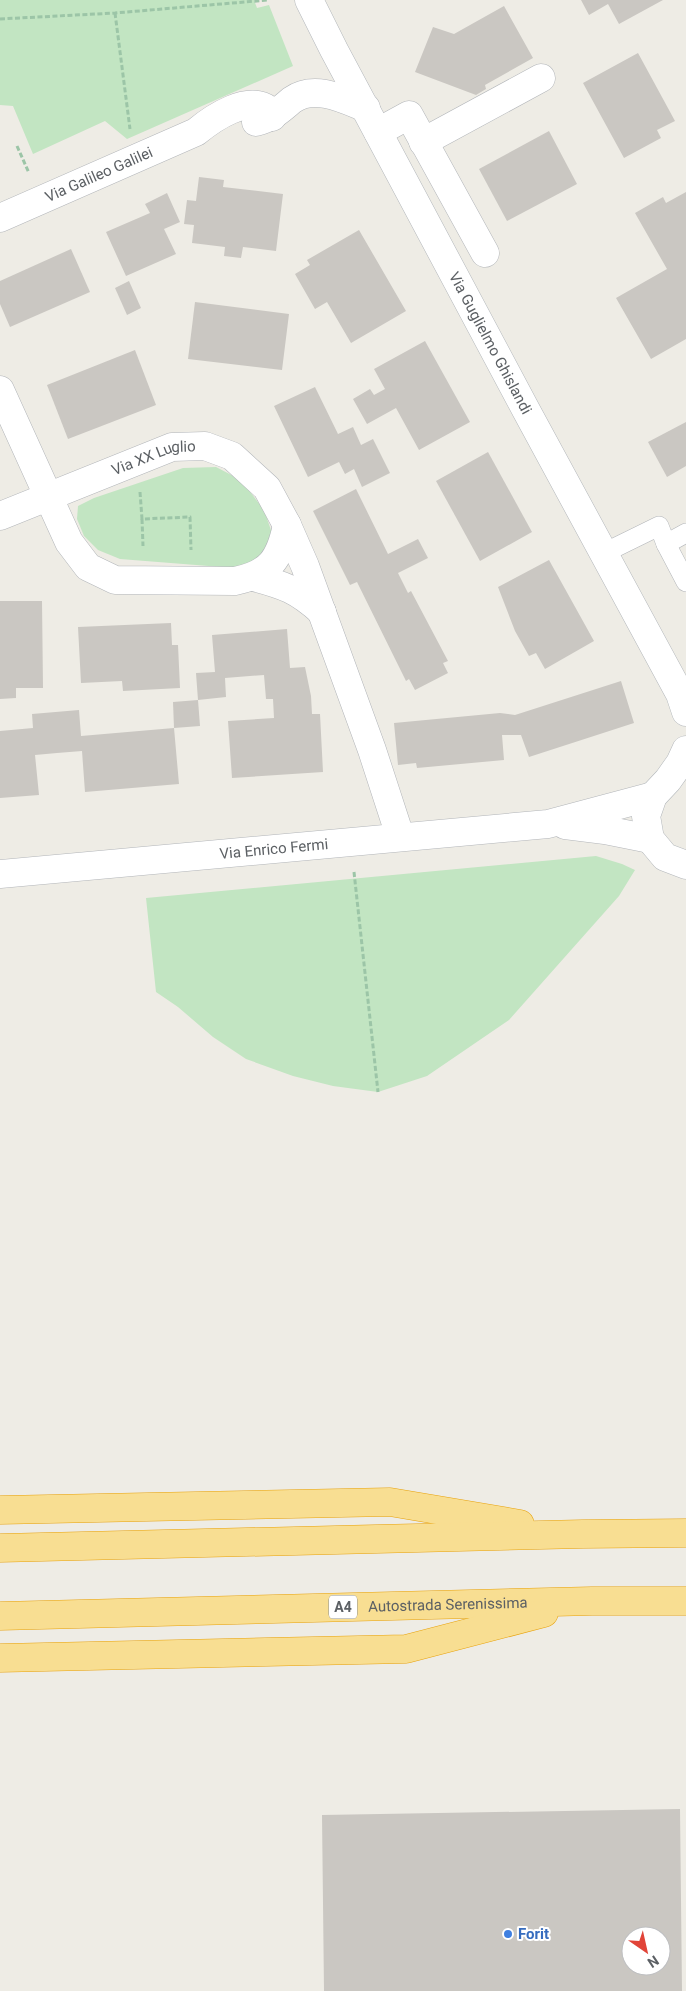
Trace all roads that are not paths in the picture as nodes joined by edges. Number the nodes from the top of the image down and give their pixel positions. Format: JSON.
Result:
{"nodes":[{"id":1,"x":309,"y":0,"type":"edge"},
{"id":2,"x":540,"y":78,"type":"dead end"},
{"id":3,"x":366,"y":108,"type":"junction"},
{"id":4,"x":378,"y":132,"type":"junction"},
{"id":5,"x":423,"y":142,"type":"junction"},
{"id":6,"x":0,"y":218,"type":"edge"},
{"id":7,"x":485,"y":253,"type":"dead end"},
{"id":8,"x":0,"y":390,"type":"edge"},
{"id":9,"x":50,"y":496,"type":"junction"},
{"id":10,"x":0,"y":516,"type":"edge"},
{"id":11,"x":287,"y":526,"type":"junction"},
{"id":12,"x":686,"y":533,"type":"edge"},
{"id":13,"x":666,"y":544,"type":"junction"},
{"id":14,"x":604,"y":553,"type":"junction"},
{"id":15,"x":253,"y":577,"type":"junction"},
{"id":16,"x":686,"y":582,"type":"edge"},
{"id":17,"x":322,"y":612,"type":"junction"},
{"id":18,"x":686,"y":712,"type":"edge"},
{"id":19,"x":686,"y":750,"type":"edge"},
{"id":20,"x":669,"y":783,"type":"edge"},
{"id":21,"x":548,"y":824,"type":"junction"},
{"id":22,"x":400,"y":836,"type":"junction"},
{"id":23,"x":650,"y":839,"type":"junction"},
{"id":24,"x":686,"y":865,"type":"edge"},
{"id":25,"x":0,"y":874,"type":"edge"},
{"id":26,"x":0,"y":1510,"type":"edge"},
{"id":27,"x":686,"y":1533,"type":"edge"},
{"id":28,"x":583,"y":1534,"type":"junction"},
{"id":29,"x":0,"y":1548,"type":"edge"},
{"id":30,"x":592,"y":1601,"type":"junction"},
{"id":31,"x":686,"y":1601,"type":"edge"},
{"id":32,"x":0,"y":1616,"type":"edge"},
{"id":33,"x":0,"y":1658,"type":"edge"}],
"edges":[{"from":1,"to":3,"type":"street","name":"Via Guglielmo Ghislandi"},
{"from":2,"to":5,"type":"street"},
{"from":3,"to":4,"type":"street","name":"Via Guglielmo Ghislandi"},
{"from":3,"to":6,"type":"street","name":"Via Galileo Galilei"},
{"from":4,"to":5,"type":"street"},
{"from":4,"to":14,"type":"street","name":"Via Guglielmo Ghislandi"},
{"from":5,"to":7,"type":"street"},
{"from":8,"to":9,"type":"street","name":"Via XX Luglio"},
{"from":9,"to":10,"type":"street"},
{"from":9,"to":11,"type":"street","name":"Via XX Luglio"},
{"from":9,"to":15,"type":"street","name":"Via XX Luglio"},
{"from":11,"to":15,"type":"street","name":"Via XX Luglio"},
{"from":11,"to":17,"type":"street","name":"Via XX Luglio"},
{"from":12,"to":13,"type":"lane"},
{"from":13,"to":14,"type":"lane"},
{"from":13,"to":16,"type":"lane"},
{"from":14,"to":18,"type":"street","name":"Via Guglielmo Ghislandi"},
{"from":15,"to":17,"type":"street","name":"Via XX Luglio"},
{"from":17,"to":22,"type":"street","name":"Via XX Luglio"},
{"from":19,"to":20,"type":"street"},
{"from":20,"to":21,"type":"street","name":"Via Enrico Fermi"},
{"from":20,"to":23,"type":"street"},
{"from":21,"to":22,"type":"street","name":"Via Enrico Fermi"},
{"from":21,"to":23,"type":"street","name":"Via Enrico Fermi"},
{"from":22,"to":25,"type":"street","name":"Via Enrico Fermi"},
{"from":23,"to":24,"type":"street"},
{"from":26,"to":28,"type":"highway"},
{"from":27,"to":28,"type":"highway"},
{"from":28,"to":29,"type":"highway"},
{"from":30,"to":31,"type":"highway","name":"Autostrada Serenissima","number":"A4"},
{"from":30,"to":32,"type":"highway","name":"Autostrada Serenissima","number":"A4"},
{"from":30,"to":33,"type":"highway"}]}
